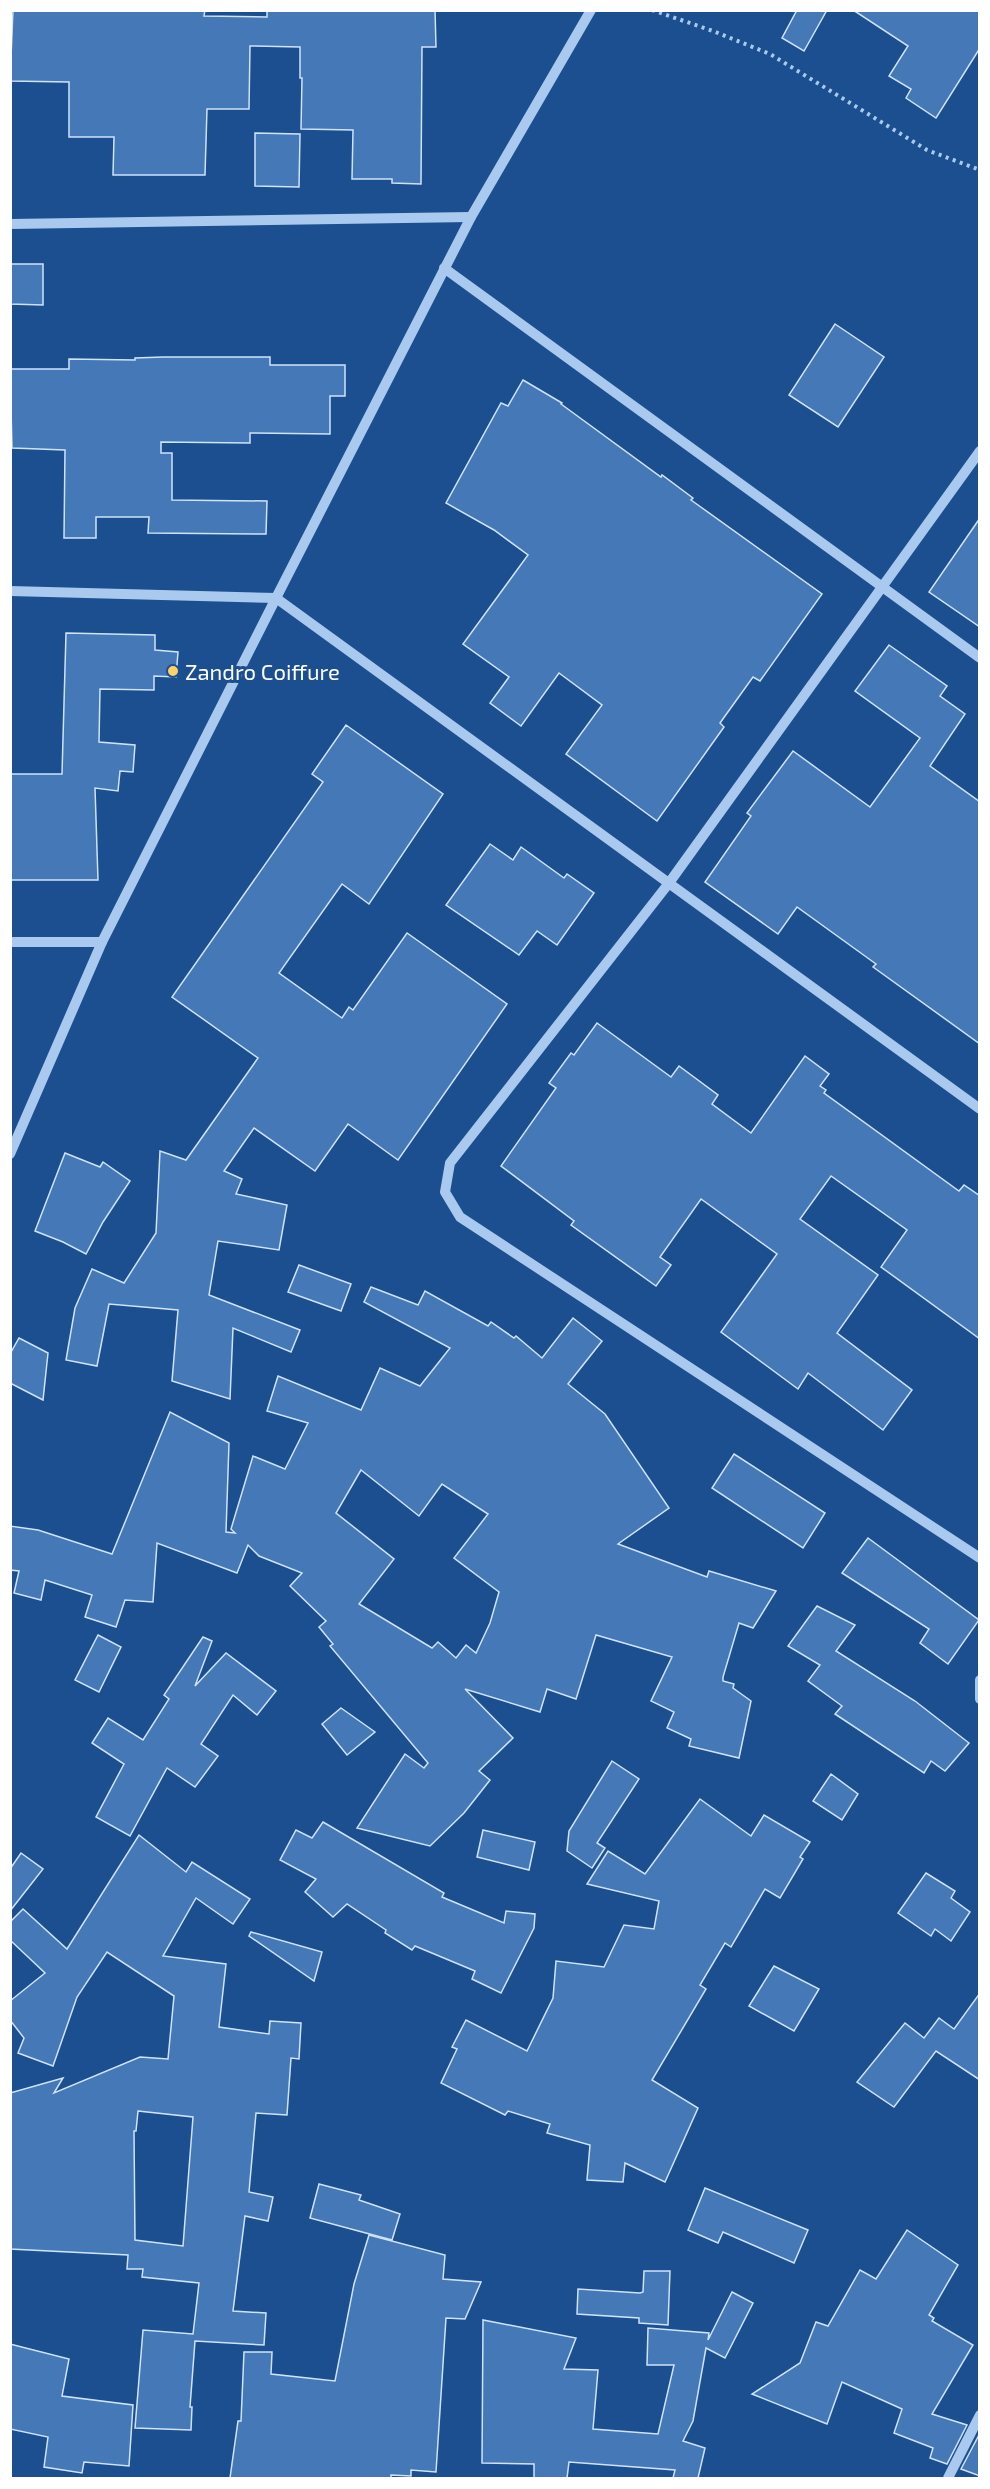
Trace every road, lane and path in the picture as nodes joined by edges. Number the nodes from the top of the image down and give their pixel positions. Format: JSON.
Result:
{"nodes":[{"id":1,"x":591,"y":10,"type":"edge"},
{"id":2,"x":652,"y":10,"type":"edge"},
{"id":3,"x":980,"y":170,"type":"edge"},
{"id":4,"x":471,"y":217,"type":"junction"},
{"id":5,"x":10,"y":224,"type":"edge"},
{"id":6,"x":444,"y":268,"type":"junction"},
{"id":7,"x":980,"y":451,"type":"edge"},
{"id":8,"x":881,"y":587,"type":"junction"},
{"id":9,"x":10,"y":591,"type":"edge"},
{"id":10,"x":276,"y":598,"type":"junction"},
{"id":11,"x":980,"y":658,"type":"edge"},
{"id":12,"x":669,"y":883,"type":"junction"},
{"id":13,"x":10,"y":942,"type":"edge"},
{"id":14,"x":102,"y":942,"type":"junction"},
{"id":15,"x":980,"y":1109,"type":"edge"},
{"id":16,"x":10,"y":1154,"type":"edge"},
{"id":17,"x":980,"y":1558,"type":"edge"},
{"id":18,"x":980,"y":1680,"type":"edge"},
{"id":19,"x":980,"y":1699,"type":"edge"},
{"id":20,"x":980,"y":2415,"type":"edge"},
{"id":21,"x":948,"y":2478,"type":"edge"}],
"edges":[{"from":1,"to":4,"type":"street"},
{"from":2,"to":3,"type":"path"},
{"from":4,"to":5,"type":"street"},
{"from":4,"to":6,"type":"street"},
{"from":6,"to":8,"type":"street"},
{"from":6,"to":10,"type":"street"},
{"from":7,"to":8,"type":"street"},
{"from":8,"to":11,"type":"street"},
{"from":8,"to":12,"type":"street"},
{"from":9,"to":10,"type":"street"},
{"from":10,"to":12,"type":"street"},
{"from":10,"to":14,"type":"street"},
{"from":12,"to":15,"type":"street"},
{"from":12,"to":17,"type":"street"},
{"from":13,"to":14,"type":"street"},
{"from":14,"to":16,"type":"street"},
{"from":18,"to":19,"type":"street"},
{"from":20,"to":21,"type":"street"}]}
